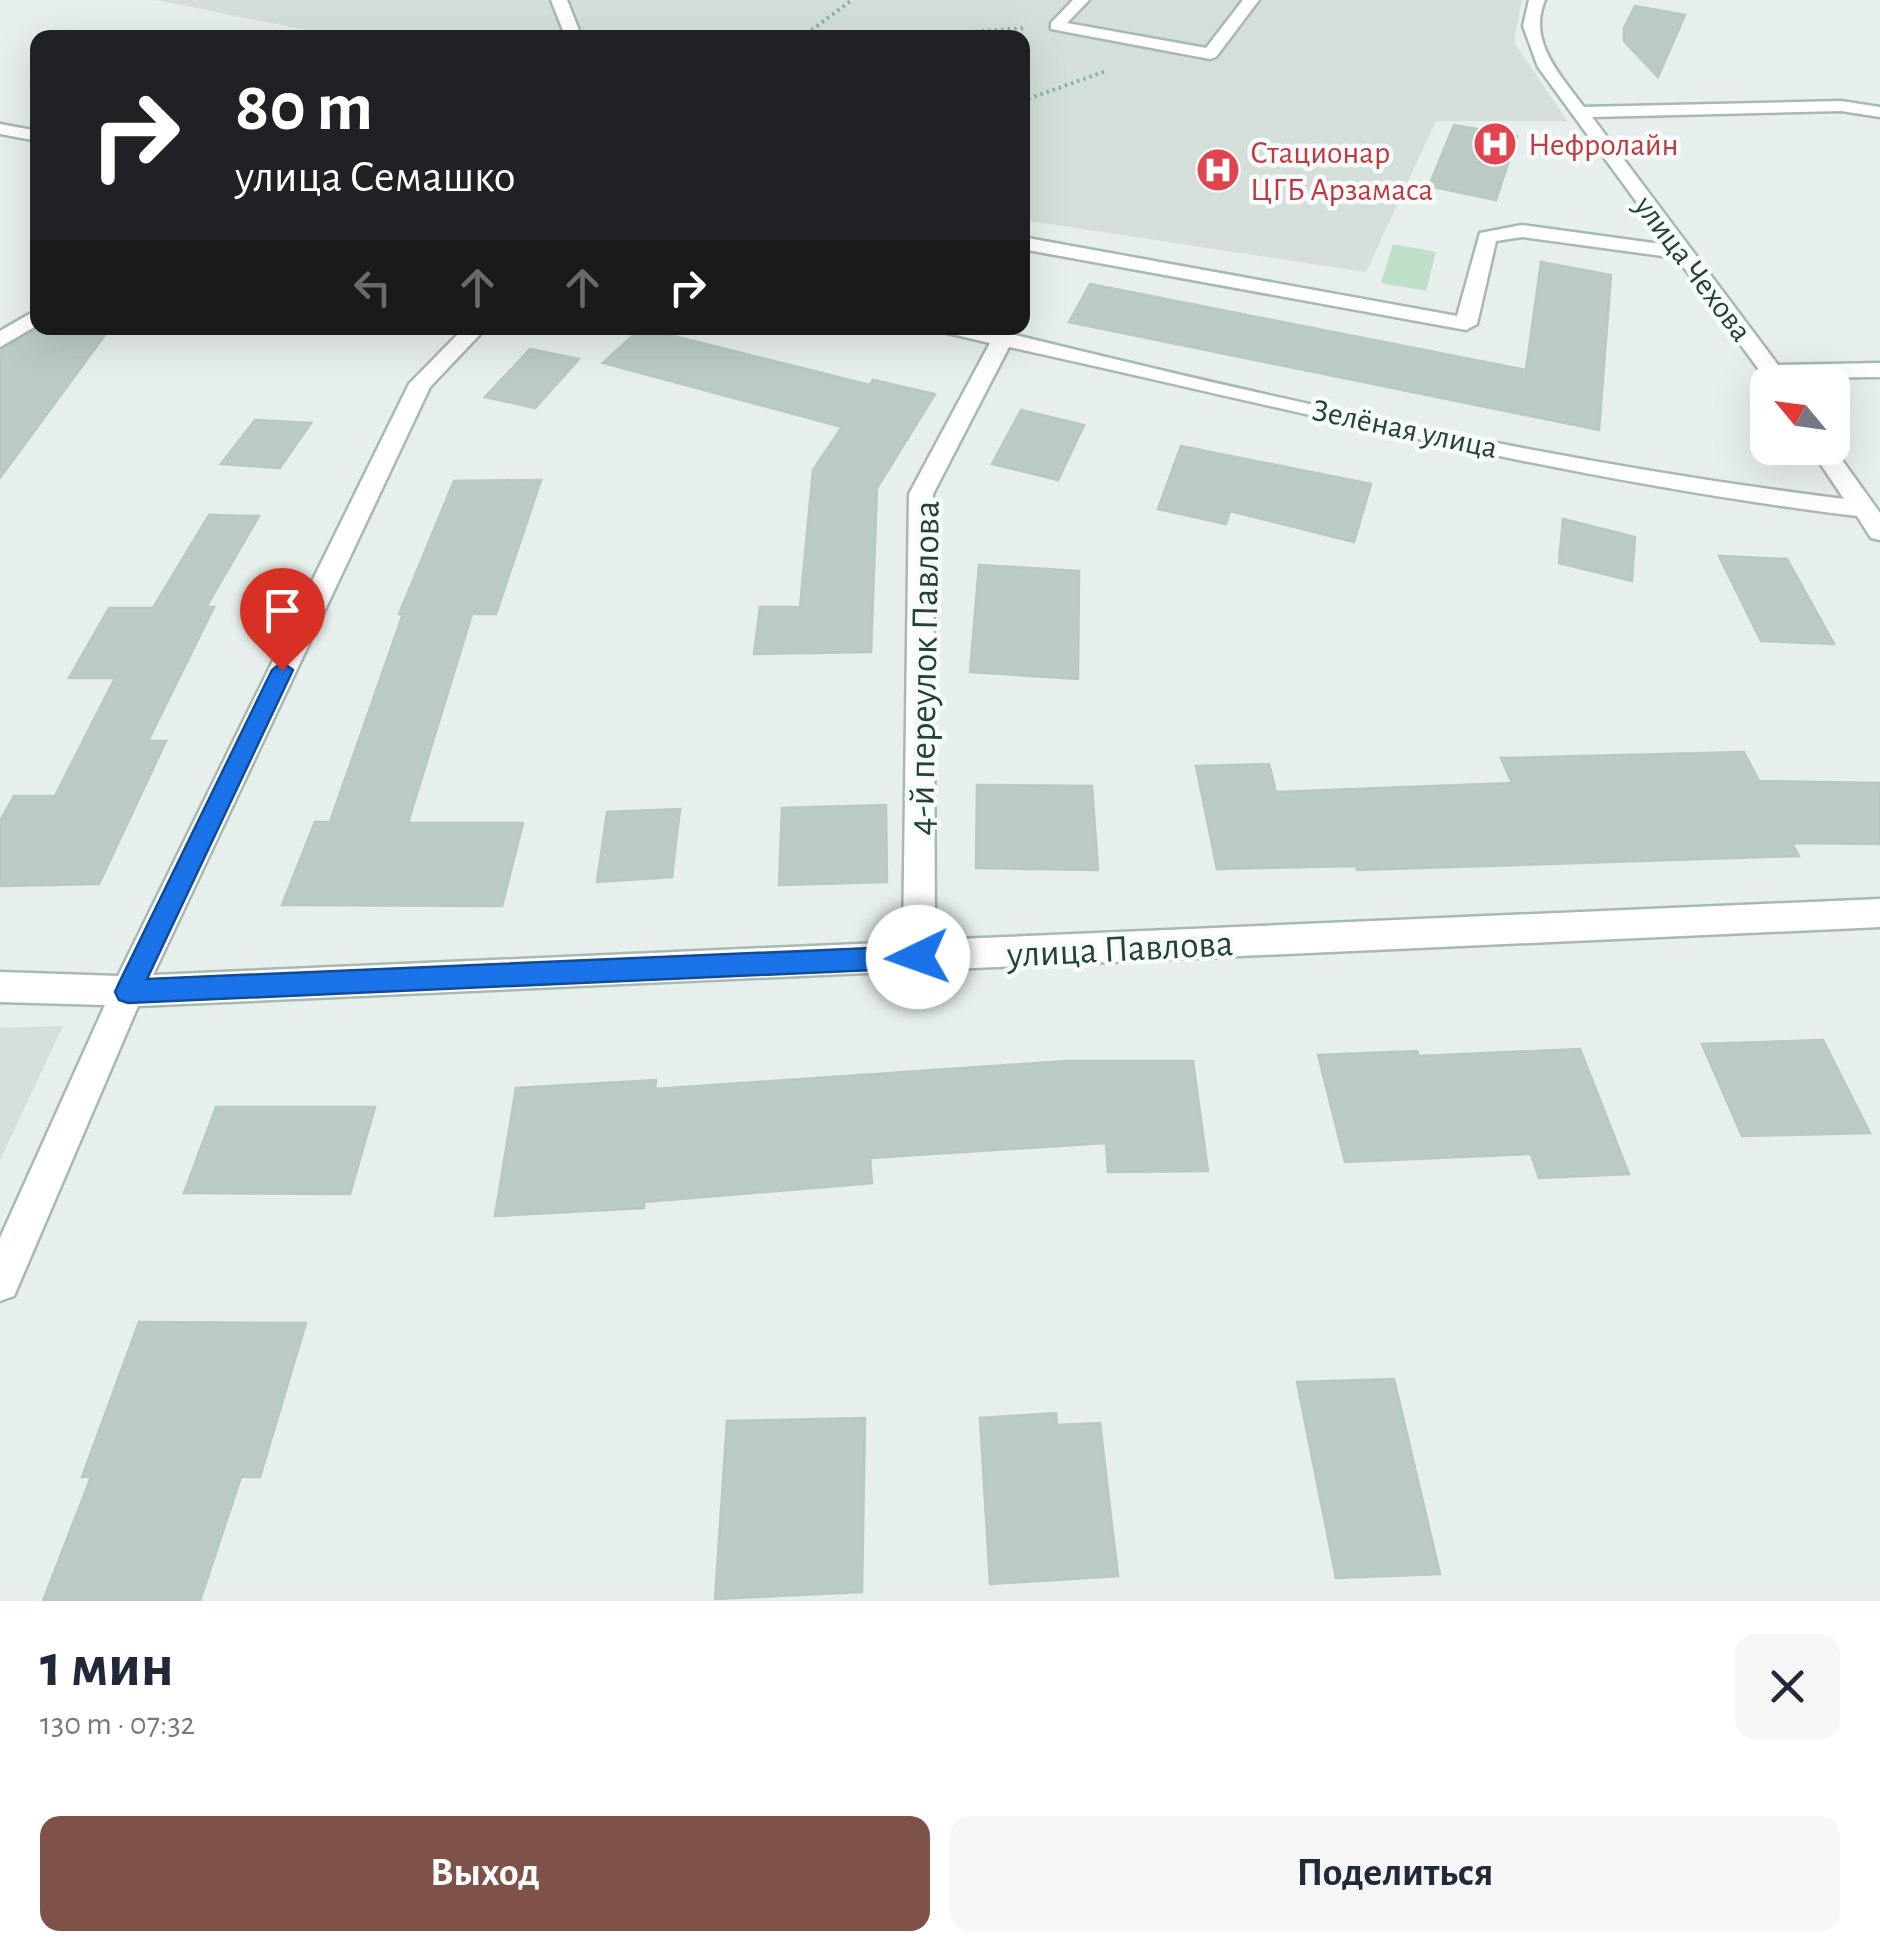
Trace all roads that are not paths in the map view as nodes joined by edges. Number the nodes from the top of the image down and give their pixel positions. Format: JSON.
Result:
{"nodes":[{"id":1,"x":559,"y":0,"type":"edge"},
{"id":2,"x":1081,"y":0,"type":"edge"},
{"id":3,"x":1251,"y":0,"type":"edge"},
{"id":4,"x":1537,"y":0,"type":"edge"},
{"id":5,"x":571,"y":30,"type":"edge"},
{"id":6,"x":1578,"y":112,"type":"junction"},
{"id":7,"x":1880,"y":112,"type":"edge"},
{"id":8,"x":0,"y":129,"type":"edge"},
{"id":9,"x":30,"y":135,"type":"edge"},
{"id":10,"x":1030,"y":245,"type":"edge"},
{"id":11,"x":1683,"y":253,"type":"junction"},
{"id":12,"x":30,"y":320,"type":"edge"},
{"id":13,"x":468,"y":335,"type":"edge"},
{"id":14,"x":986,"y":335,"type":"edge"},
{"id":15,"x":1002,"y":338,"type":"junction"},
{"id":16,"x":0,"y":341,"type":"edge"},
{"id":17,"x":1766,"y":365,"type":"edge"},
{"id":18,"x":1880,"y":370,"type":"edge"},
{"id":19,"x":1850,"y":372,"type":"edge"},
{"id":20,"x":1833,"y":465,"type":"edge"},
{"id":21,"x":1863,"y":509,"type":"junction"},
{"id":22,"x":1880,"y":532,"type":"edge"},
{"id":23,"x":1880,"y":913,"type":"edge"},
{"id":24,"x":918,"y":957,"type":"junction"},
{"id":25,"x":0,"y":987,"type":"edge"},
{"id":26,"x":128,"y":992,"type":"junction"},
{"id":27,"x":0,"y":1282,"type":"edge"}],
"edges":[{"from":1,"to":5,"type":"street"},
{"from":2,"to":3,"type":"street"},
{"from":4,"to":6,"type":"street","name":"улица Чехова"},
{"from":6,"to":7,"type":"street"},
{"from":6,"to":11,"type":"street","name":"улица Чехова"},
{"from":8,"to":9,"type":"street"},
{"from":10,"to":11,"type":"street"},
{"from":11,"to":17,"type":"street","name":"улица Чехова"},
{"from":12,"to":16,"type":"street"},
{"from":13,"to":26,"type":"street"},
{"from":14,"to":15,"type":"street","name":"Зелёная улица"},
{"from":15,"to":21,"type":"street","name":"Зелёная улица"},
{"from":15,"to":24,"type":"street","name":"4-й переулок Павлова"},
{"from":18,"to":19,"type":"street"},
{"from":20,"to":21,"type":"street"},
{"from":21,"to":22,"type":"street"},
{"from":23,"to":24,"type":"street","name":"улица Павлова"},
{"from":24,"to":26,"type":"street","name":"улица Павлова"},
{"from":25,"to":26,"type":"street","name":"улица Павлова"},
{"from":26,"to":27,"type":"street"}]}
